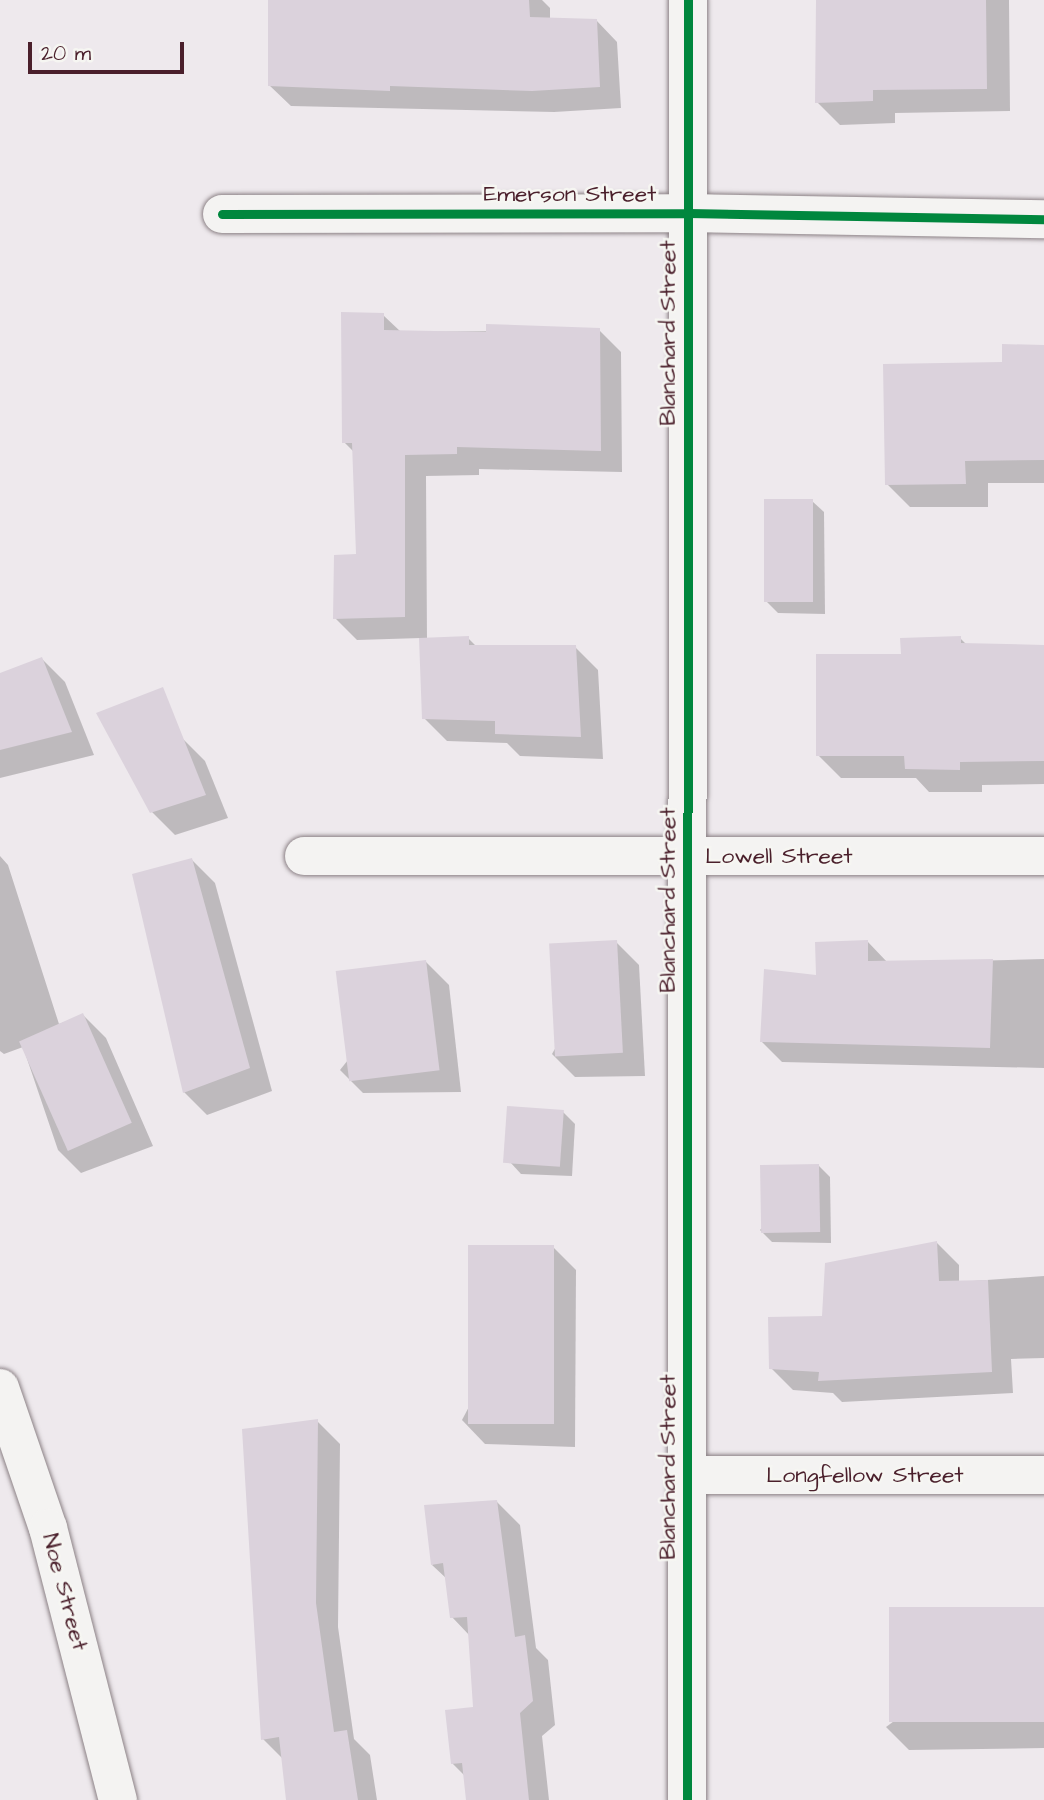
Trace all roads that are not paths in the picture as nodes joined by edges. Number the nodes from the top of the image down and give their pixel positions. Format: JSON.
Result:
{"nodes":[{"id":1,"x":688,"y":0,"type":"edge"},
{"id":2,"x":688,"y":213,"type":"junction"},
{"id":3,"x":222,"y":214,"type":"dead end"},
{"id":4,"x":1044,"y":219,"type":"edge"},
{"id":5,"x":304,"y":856,"type":"dead end"},
{"id":6,"x":687,"y":856,"type":"junction"},
{"id":7,"x":1044,"y":856,"type":"edge"},
{"id":8,"x":0,"y":1388,"type":"edge"},
{"id":9,"x":687,"y":1475,"type":"junction"},
{"id":10,"x":1044,"y":1475,"type":"edge"},
{"id":11,"x":118,"y":1800,"type":"edge"},
{"id":12,"x":687,"y":1800,"type":"edge"}],
"edges":[{"from":1,"to":2,"type":"street","name":"Blanchard Street"},
{"from":2,"to":3,"type":"street","name":"Emerson Street"},
{"from":2,"to":4,"type":"street","name":"Emerson Street"},
{"from":2,"to":6,"type":"street","name":"Blanchard Street"},
{"from":5,"to":6,"type":"street","name":"Lowell Street"},
{"from":6,"to":7,"type":"street","name":"Lowell Street"},
{"from":6,"to":9,"type":"street","name":"Blanchard Street"},
{"from":8,"to":11,"type":"street","name":"Noe Street"},
{"from":9,"to":10,"type":"street","name":"Longfellow Street"},
{"from":9,"to":12,"type":"street","name":"Blanchard Street"}]}
